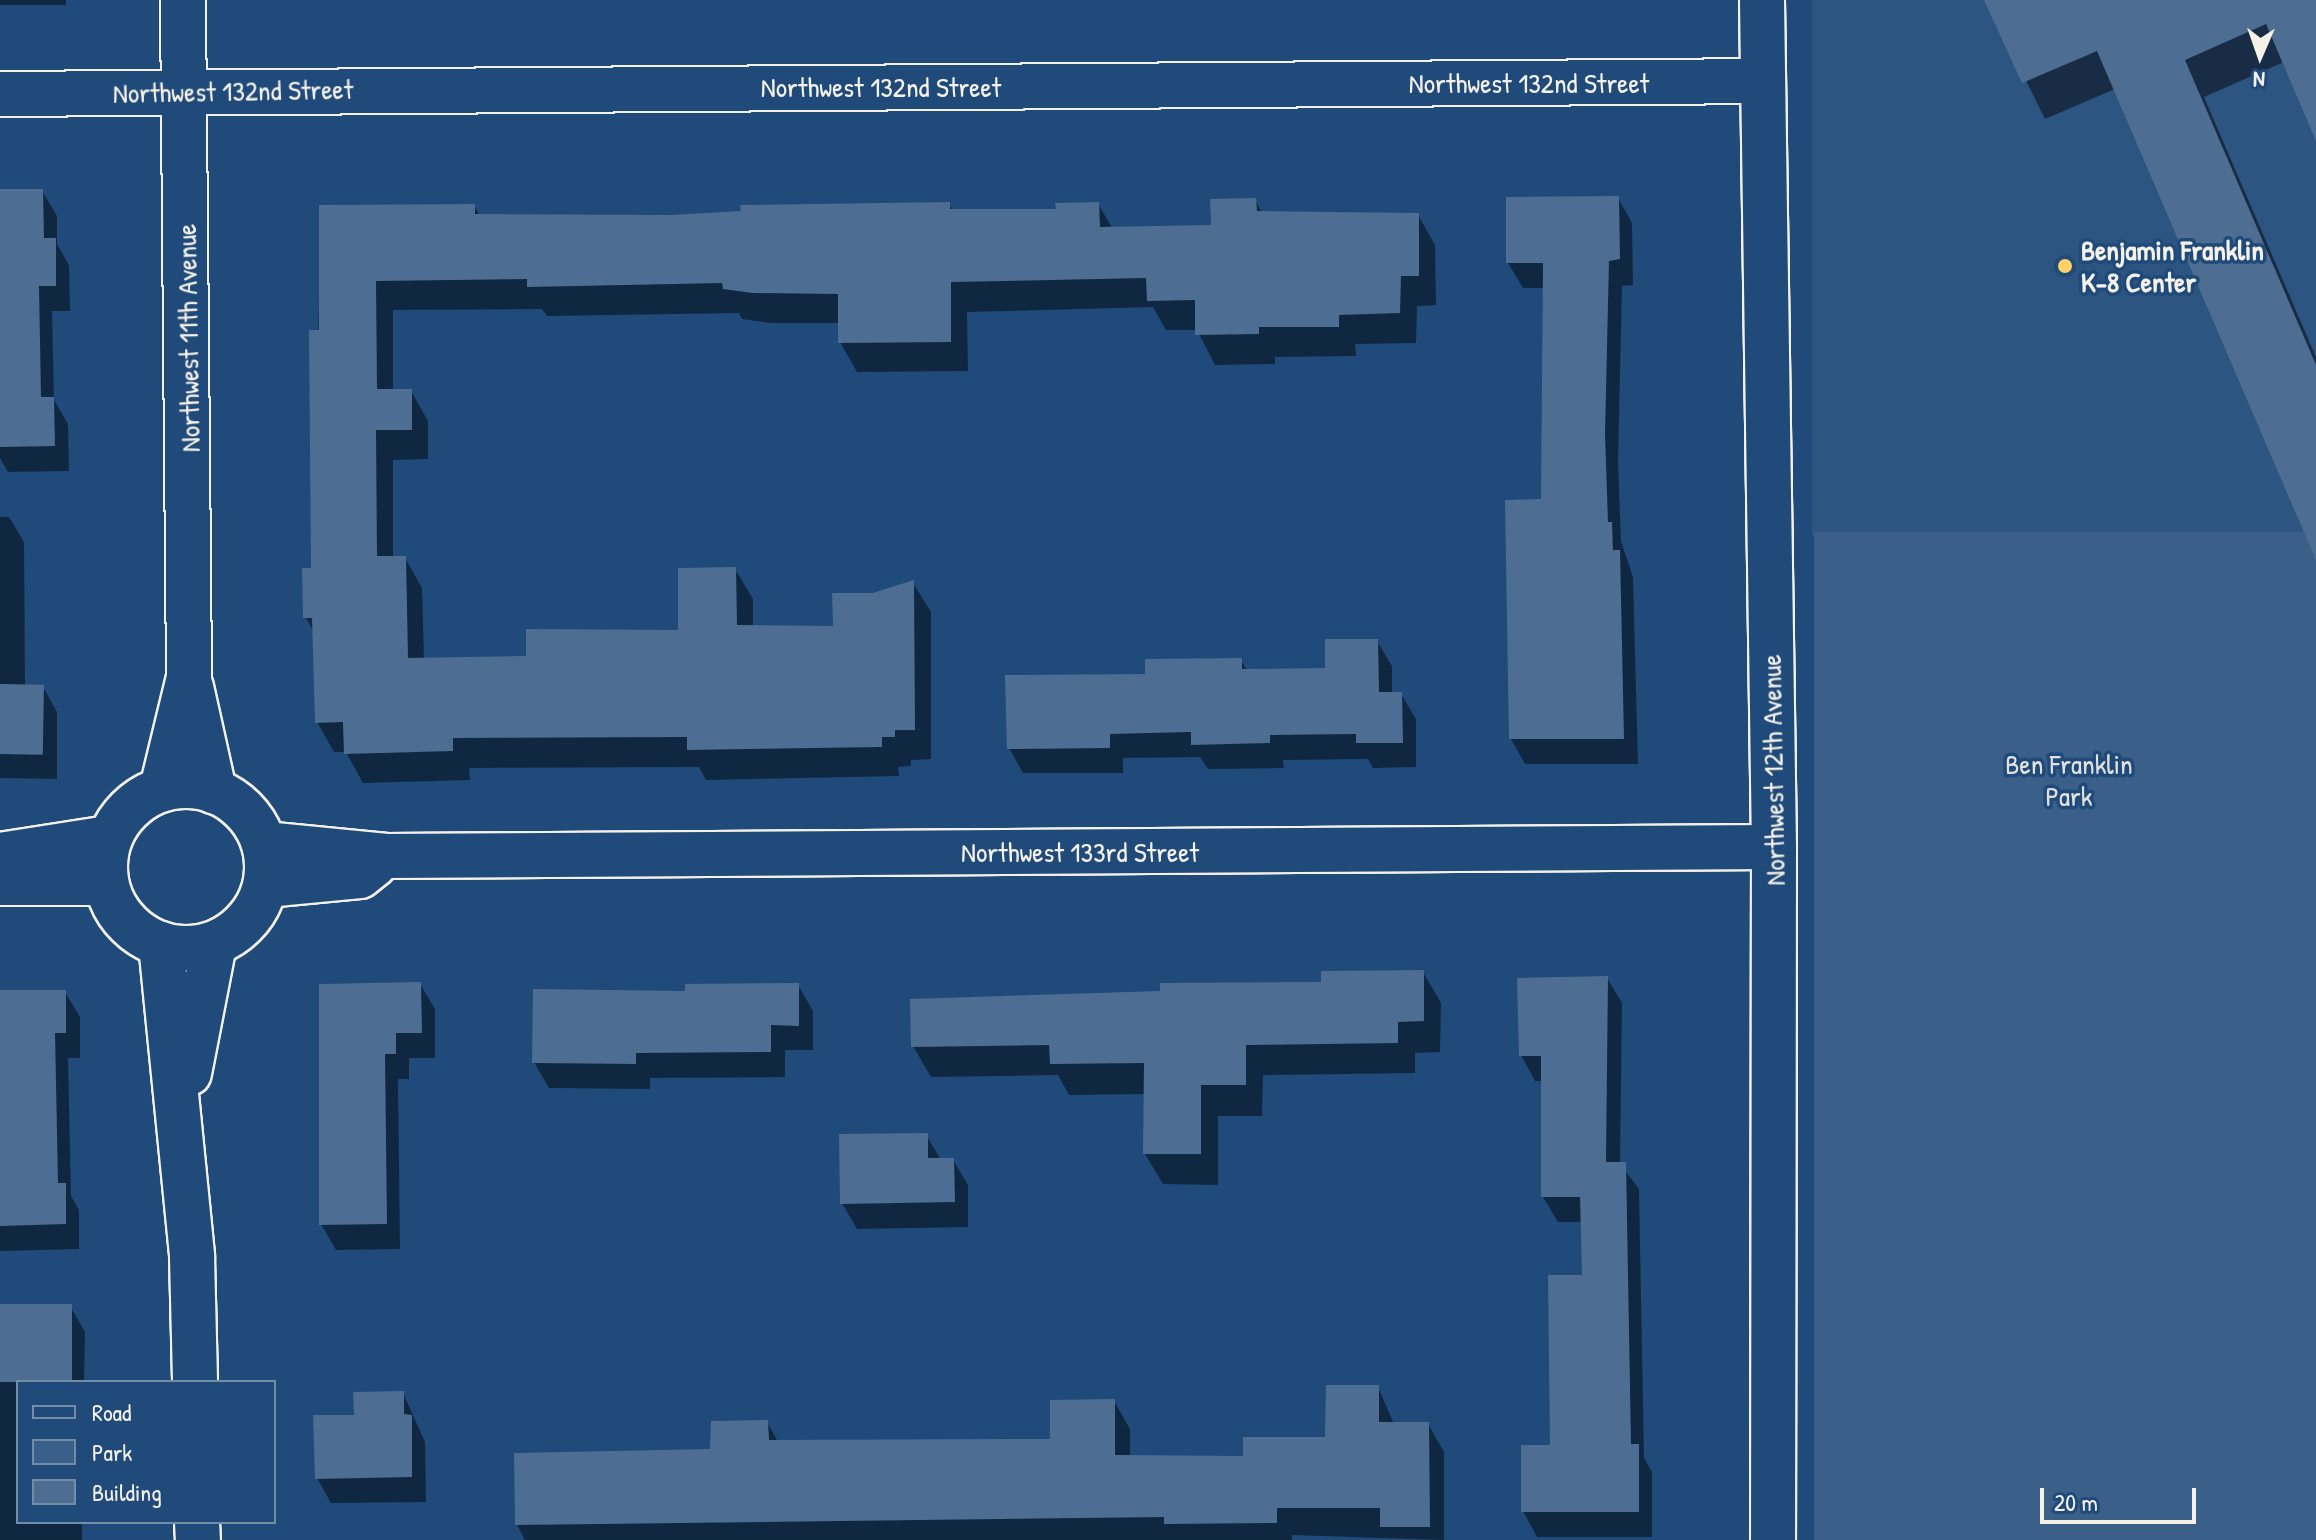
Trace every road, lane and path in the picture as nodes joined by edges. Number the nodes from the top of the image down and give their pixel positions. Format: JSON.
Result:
{"nodes":[{"id":1,"x":183,"y":0,"type":"edge"},
{"id":2,"x":1762,"y":0,"type":"edge"},
{"id":3,"x":1763,"y":81,"type":"junction"},
{"id":4,"x":183,"y":91,"type":"junction"},
{"id":5,"x":0,"y":94,"type":"edge"},
{"id":6,"x":189,"y":677,"type":"junction"},
{"id":7,"x":162,"y":789,"type":"junction"},
{"id":8,"x":214,"y":791,"type":"junction"},
{"id":9,"x":109,"y":838,"type":"junction"},
{"id":10,"x":1774,"y":847,"type":"junction"},
{"id":11,"x":0,"y":855,"type":"edge"},
{"id":12,"x":265,"y":864,"type":"junction"},
{"id":13,"x":0,"y":883,"type":"edge"},
{"id":14,"x":105,"y":883,"type":"junction"},
{"id":15,"x":161,"y":944,"type":"junction"},
{"id":16,"x":214,"y":944,"type":"junction"},
{"id":17,"x":181,"y":1114,"type":"junction"},
{"id":18,"x":195,"y":1380,"type":"edge"},
{"id":19,"x":1773,"y":1540,"type":"edge"}],
"edges":[{"from":1,"to":4,"type":"street","name":"Northwest 11th Avenue"},
{"from":2,"to":3,"type":"street","name":"Northwest 12th Avenue"},
{"from":3,"to":4,"type":"street","name":"Northwest 132nd Street"},
{"from":3,"to":10,"type":"street","name":"Northwest 12th Avenue"},
{"from":4,"to":5,"type":"street","name":"Northwest 132nd Street"},
{"from":4,"to":6,"type":"street","name":"Northwest 11th Avenue"},
{"from":6,"to":7,"type":"street","name":"Northwest 11th Avenue"},
{"from":6,"to":8,"type":"street","name":"Northwest 11th Avenue"},
{"from":7,"to":8,"type":"street"},
{"from":7,"to":9,"type":"street"},
{"from":8,"to":12,"type":"street"},
{"from":9,"to":11,"type":"street"},
{"from":9,"to":14,"type":"street"},
{"from":10,"to":12,"type":"street","name":"Northwest 133rd Street"},
{"from":10,"to":19,"type":"street","name":"Northwest 12th Avenue"},
{"from":12,"to":16,"type":"street"},
{"from":13,"to":14,"type":"street"},
{"from":14,"to":15,"type":"street"},
{"from":15,"to":16,"type":"street"},
{"from":15,"to":17,"type":"street"},
{"from":16,"to":17,"type":"street"},
{"from":17,"to":18,"type":"street"}]}
